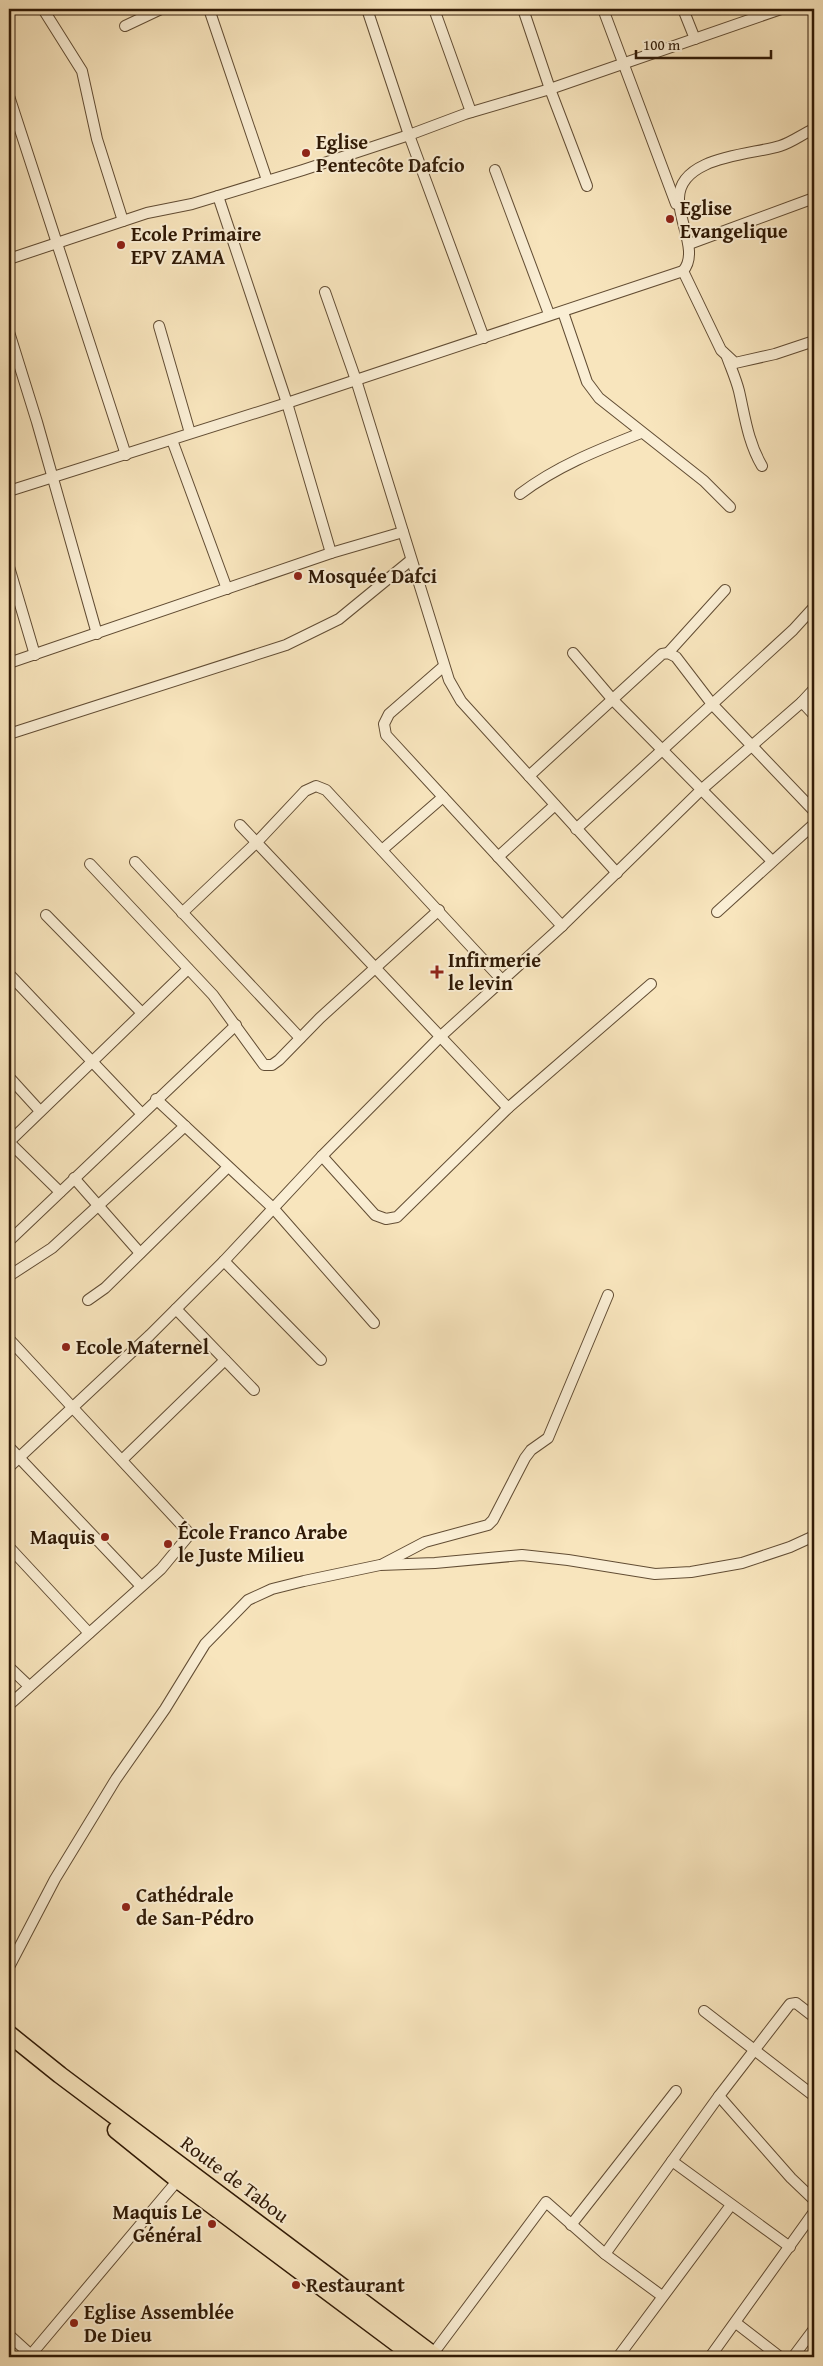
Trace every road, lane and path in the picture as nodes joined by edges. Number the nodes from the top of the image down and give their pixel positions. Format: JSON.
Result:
{"nodes":[{"id":1,"x":43,"y":9,"type":"edge"},
{"id":2,"x":161,"y":9,"type":"edge"},
{"id":3,"x":209,"y":9,"type":"edge"},
{"id":4,"x":367,"y":9,"type":"edge"},
{"id":5,"x":434,"y":9,"type":"edge"},
{"id":6,"x":523,"y":9,"type":"edge"},
{"id":7,"x":603,"y":9,"type":"edge"},
{"id":8,"x":683,"y":9,"type":"edge"},
{"id":9,"x":781,"y":9,"type":"edge"},
{"id":10,"x":125,"y":26,"type":"dead end"},
{"id":11,"x":694,"y":39,"type":"junction"},
{"id":12,"x":622,"y":64,"type":"junction"},
{"id":13,"x":550,"y":88,"type":"junction"},
{"id":14,"x":9,"y":96,"type":"edge"},
{"id":15,"x":471,"y":112,"type":"junction"},
{"id":16,"x":814,"y":129,"type":"edge"},
{"id":17,"x":410,"y":135,"type":"junction"},
{"id":18,"x":495,"y":170,"type":"dead end"},
{"id":19,"x":267,"y":180,"type":"junction"},
{"id":20,"x":587,"y":186,"type":"dead end"},
{"id":21,"x":218,"y":196,"type":"junction"},
{"id":22,"x":814,"y":198,"type":"edge"},
{"id":23,"x":679,"y":212,"type":"junction"},
{"id":24,"x":124,"y":221,"type":"junction"},
{"id":25,"x":58,"y":242,"type":"junction"},
{"id":26,"x":689,"y":244,"type":"junction"},
{"id":27,"x":9,"y":259,"type":"edge"},
{"id":28,"x":683,"y":271,"type":"junction"},
{"id":29,"x":325,"y":292,"type":"dead end"},
{"id":30,"x":563,"y":312,"type":"junction"},
{"id":31,"x":549,"y":314,"type":"junction"},
{"id":32,"x":159,"y":326,"type":"dead end"},
{"id":33,"x":9,"y":332,"type":"edge"},
{"id":34,"x":484,"y":338,"type":"junction"},
{"id":35,"x":814,"y":341,"type":"edge"},
{"id":36,"x":727,"y":356,"type":"junction"},
{"id":37,"x":356,"y":380,"type":"junction"},
{"id":38,"x":287,"y":403,"type":"junction"},
{"id":39,"x":190,"y":433,"type":"junction"},
{"id":40,"x":640,"y":434,"type":"junction"},
{"id":41,"x":172,"y":440,"type":"junction"},
{"id":42,"x":126,"y":455,"type":"junction"},
{"id":43,"x":762,"y":466,"type":"dead end"},
{"id":44,"x":53,"y":478,"type":"junction"},
{"id":45,"x":9,"y":491,"type":"edge"},
{"id":46,"x":520,"y":494,"type":"dead end"},
{"id":47,"x":730,"y":508,"type":"dead end"},
{"id":48,"x":403,"y":532,"type":"junction"},
{"id":49,"x":331,"y":553,"type":"junction"},
{"id":50,"x":411,"y":560,"type":"junction"},
{"id":51,"x":9,"y":567,"type":"edge"},
{"id":52,"x":227,"y":589,"type":"junction"},
{"id":53,"x":725,"y":590,"type":"dead end"},
{"id":54,"x":814,"y":607,"type":"edge"},
{"id":55,"x":97,"y":634,"type":"junction"},
{"id":56,"x":573,"y":653,"type":"dead end"},
{"id":57,"x":668,"y":653,"type":"junction"},
{"id":58,"x":35,"y":654,"type":"junction"},
{"id":59,"x":9,"y":663,"type":"edge"},
{"id":60,"x":444,"y":666,"type":"junction"},
{"id":61,"x":814,"y":689,"type":"edge"},
{"id":62,"x":613,"y":700,"type":"junction"},
{"id":63,"x":802,"y":702,"type":"junction"},
{"id":64,"x":712,"y":704,"type":"junction"},
{"id":65,"x":814,"y":715,"type":"edge"},
{"id":66,"x":9,"y":734,"type":"edge"},
{"id":67,"x":751,"y":745,"type":"junction"},
{"id":68,"x":663,"y":750,"type":"junction"},
{"id":69,"x":529,"y":776,"type":"junction"},
{"id":70,"x":701,"y":790,"type":"junction"},
{"id":71,"x":443,"y":797,"type":"junction"},
{"id":72,"x":555,"y":805,"type":"junction"},
{"id":73,"x":814,"y":811,"type":"edge"},
{"id":74,"x":814,"y":824,"type":"edge"},
{"id":75,"x":240,"y":825,"type":"dead end"},
{"id":76,"x":576,"y":829,"type":"junction"},
{"id":77,"x":257,"y":842,"type":"junction"},
{"id":78,"x":382,"y":850,"type":"junction"},
{"id":79,"x":498,"y":856,"type":"junction"},
{"id":80,"x":772,"y":861,"type":"junction"},
{"id":81,"x":135,"y":862,"type":"dead end"},
{"id":82,"x":90,"y":864,"type":"dead end"},
{"id":83,"x":617,"y":873,"type":"junction"},
{"id":84,"x":439,"y":910,"type":"junction"},
{"id":85,"x":717,"y":912,"type":"dead end"},
{"id":86,"x":182,"y":913,"type":"junction"},
{"id":87,"x":46,"y":915,"type":"dead end"},
{"id":88,"x":562,"y":926,"type":"junction"},
{"id":89,"x":374,"y":968,"type":"junction"},
{"id":90,"x":188,"y":970,"type":"junction"},
{"id":91,"x":9,"y":974,"type":"edge"},
{"id":92,"x":502,"y":980,"type":"junction"},
{"id":93,"x":651,"y":984,"type":"dead end"},
{"id":94,"x":142,"y":1013,"type":"junction"},
{"id":95,"x":236,"y":1025,"type":"junction"},
{"id":96,"x":440,"y":1036,"type":"junction"},
{"id":97,"x":300,"y":1038,"type":"junction"},
{"id":98,"x":90,"y":1062,"type":"junction"},
{"id":99,"x":9,"y":1077,"type":"edge"},
{"id":100,"x":156,"y":1099,"type":"junction"},
{"id":101,"x":508,"y":1108,"type":"junction"},
{"id":102,"x":40,"y":1111,"type":"junction"},
{"id":103,"x":141,"y":1113,"type":"junction"},
{"id":104,"x":185,"y":1126,"type":"junction"},
{"id":105,"x":9,"y":1142,"type":"edge"},
{"id":106,"x":322,"y":1156,"type":"junction"},
{"id":107,"x":228,"y":1167,"type":"junction"},
{"id":108,"x":74,"y":1178,"type":"junction"},
{"id":109,"x":60,"y":1192,"type":"junction"},
{"id":110,"x":98,"y":1205,"type":"junction"},
{"id":111,"x":274,"y":1209,"type":"junction"},
{"id":112,"x":9,"y":1241,"type":"edge"},
{"id":113,"x":140,"y":1253,"type":"junction"},
{"id":114,"x":224,"y":1261,"type":"junction"},
{"id":115,"x":9,"y":1276,"type":"edge"},
{"id":116,"x":608,"y":1295,"type":"dead end"},
{"id":117,"x":88,"y":1300,"type":"dead end"},
{"id":118,"x":176,"y":1309,"type":"junction"},
{"id":119,"x":374,"y":1324,"type":"dead end"},
{"id":120,"x":9,"y":1339,"type":"edge"},
{"id":121,"x":225,"y":1360,"type":"junction"},
{"id":122,"x":321,"y":1360,"type":"dead end"},
{"id":123,"x":254,"y":1390,"type":"dead end"},
{"id":124,"x":73,"y":1408,"type":"junction"},
{"id":125,"x":9,"y":1447,"type":"edge"},
{"id":126,"x":18,"y":1457,"type":"junction"},
{"id":127,"x":122,"y":1460,"type":"junction"},
{"id":128,"x":9,"y":1467,"type":"edge"},
{"id":129,"x":814,"y":1536,"type":"edge"},
{"id":130,"x":9,"y":1547,"type":"edge"},
{"id":131,"x":380,"y":1565,"type":"junction"},
{"id":132,"x":141,"y":1586,"type":"junction"},
{"id":133,"x":90,"y":1633,"type":"junction"},
{"id":134,"x":9,"y":1667,"type":"edge"},
{"id":135,"x":29,"y":1686,"type":"junction"},
{"id":136,"x":9,"y":1705,"type":"edge"},
{"id":137,"x":9,"y":1967,"type":"edge"},
{"id":138,"x":704,"y":2011,"type":"dead end"},
{"id":139,"x":814,"y":2017,"type":"edge"},
{"id":140,"x":9,"y":2034,"type":"edge"},
{"id":141,"x":9,"y":2045,"type":"edge"},
{"id":142,"x":754,"y":2051,"type":"junction"},
{"id":143,"x":676,"y":2091,"type":"dead end"},
{"id":144,"x":719,"y":2096,"type":"junction"},
{"id":145,"x":814,"y":2096,"type":"edge"},
{"id":146,"x":672,"y":2161,"type":"junction"},
{"id":147,"x":178,"y":2180,"type":"junction"},
{"id":148,"x":814,"y":2200,"type":"edge"},
{"id":149,"x":731,"y":2205,"type":"junction"},
{"id":150,"x":814,"y":2214,"type":"edge"},
{"id":151,"x":571,"y":2225,"type":"junction"},
{"id":152,"x":790,"y":2247,"type":"junction"},
{"id":153,"x":605,"y":2254,"type":"junction"},
{"id":154,"x":662,"y":2296,"type":"junction"},
{"id":155,"x":736,"y":2323,"type":"junction"},
{"id":156,"x":814,"y":2329,"type":"edge"},
{"id":157,"x":9,"y":2336,"type":"edge"},
{"id":158,"x":408,"y":2355,"type":"edge"},
{"id":159,"x":30,"y":2356,"type":"edge"},
{"id":160,"x":434,"y":2356,"type":"edge"},
{"id":161,"x":618,"y":2357,"type":"edge"},
{"id":162,"x":710,"y":2357,"type":"edge"},
{"id":163,"x":780,"y":2357,"type":"edge"},
{"id":164,"x":793,"y":2357,"type":"edge"}],
"edges":[{"from":1,"to":24,"type":"street"},
{"from":2,"to":10,"type":"street"},
{"from":3,"to":19,"type":"street"},
{"from":4,"to":17,"type":"street"},
{"from":5,"to":15,"type":"street"},
{"from":6,"to":13,"type":"street"},
{"from":7,"to":12,"type":"street"},
{"from":8,"to":11,"type":"street"},
{"from":9,"to":11,"type":"street"},
{"from":11,"to":12,"type":"street"},
{"from":12,"to":13,"type":"street"},
{"from":12,"to":23,"type":"street"},
{"from":13,"to":15,"type":"street"},
{"from":13,"to":20,"type":"street"},
{"from":14,"to":25,"type":"street"},
{"from":15,"to":17,"type":"street"},
{"from":16,"to":23,"type":"street"},
{"from":17,"to":19,"type":"street"},
{"from":17,"to":34,"type":"street"},
{"from":18,"to":31,"type":"street"},
{"from":19,"to":21,"type":"street"},
{"from":21,"to":24,"type":"street"},
{"from":21,"to":38,"type":"street"},
{"from":22,"to":26,"type":"street"},
{"from":23,"to":26,"type":"street"},
{"from":24,"to":25,"type":"street"},
{"from":25,"to":27,"type":"street"},
{"from":25,"to":42,"type":"street"},
{"from":26,"to":28,"type":"street"},
{"from":28,"to":30,"type":"street"},
{"from":28,"to":36,"type":"street"},
{"from":29,"to":37,"type":"street"},
{"from":30,"to":31,"type":"street"},
{"from":30,"to":40,"type":"street"},
{"from":31,"to":34,"type":"street"},
{"from":32,"to":39,"type":"street"},
{"from":33,"to":44,"type":"street"},
{"from":34,"to":37,"type":"street"},
{"from":35,"to":36,"type":"street"},
{"from":36,"to":43,"type":"street"},
{"from":37,"to":38,"type":"street"},
{"from":37,"to":48,"type":"street"},
{"from":38,"to":39,"type":"street"},
{"from":38,"to":49,"type":"street"},
{"from":39,"to":41,"type":"street"},
{"from":40,"to":46,"type":"street"},
{"from":40,"to":47,"type":"street"},
{"from":41,"to":42,"type":"street"},
{"from":41,"to":52,"type":"street"},
{"from":42,"to":44,"type":"street"},
{"from":44,"to":45,"type":"street"},
{"from":44,"to":55,"type":"street"},
{"from":48,"to":49,"type":"street"},
{"from":48,"to":50,"type":"street"},
{"from":49,"to":52,"type":"street"},
{"from":50,"to":60,"type":"street"},
{"from":50,"to":66,"type":"street"},
{"from":51,"to":58,"type":"street"},
{"from":52,"to":55,"type":"street"},
{"from":53,"to":57,"type":"street"},
{"from":54,"to":64,"type":"street"},
{"from":55,"to":58,"type":"street"},
{"from":56,"to":62,"type":"street"},
{"from":57,"to":62,"type":"street"},
{"from":57,"to":64,"type":"street"},
{"from":58,"to":59,"type":"street"},
{"from":60,"to":69,"type":"street"},
{"from":60,"to":71,"type":"street"},
{"from":61,"to":63,"type":"street"},
{"from":62,"to":68,"type":"street"},
{"from":62,"to":69,"type":"street"},
{"from":63,"to":65,"type":"street"},
{"from":63,"to":67,"type":"street"},
{"from":64,"to":67,"type":"street"},
{"from":64,"to":68,"type":"street"},
{"from":67,"to":70,"type":"street"},
{"from":67,"to":73,"type":"street"},
{"from":68,"to":70,"type":"street"},
{"from":68,"to":76,"type":"street"},
{"from":69,"to":72,"type":"street"},
{"from":70,"to":80,"type":"street"},
{"from":70,"to":83,"type":"street"},
{"from":71,"to":78,"type":"street"},
{"from":71,"to":79,"type":"street"},
{"from":72,"to":76,"type":"street"},
{"from":72,"to":79,"type":"street"},
{"from":74,"to":80,"type":"street"},
{"from":75,"to":77,"type":"street"},
{"from":76,"to":83,"type":"street"},
{"from":77,"to":78,"type":"street"},
{"from":77,"to":86,"type":"street"},
{"from":77,"to":89,"type":"street"},
{"from":78,"to":84,"type":"street"},
{"from":79,"to":88,"type":"street"},
{"from":80,"to":85,"type":"street"},
{"from":81,"to":86,"type":"street"},
{"from":82,"to":90,"type":"street"},
{"from":83,"to":88,"type":"street"},
{"from":84,"to":89,"type":"street"},
{"from":84,"to":92,"type":"street"},
{"from":86,"to":97,"type":"street"},
{"from":87,"to":94,"type":"street"},
{"from":88,"to":92,"type":"street"},
{"from":89,"to":96,"type":"street"},
{"from":89,"to":97,"type":"street"},
{"from":90,"to":94,"type":"street"},
{"from":90,"to":95,"type":"street"},
{"from":91,"to":98,"type":"street"},
{"from":92,"to":96,"type":"street"},
{"from":93,"to":101,"type":"street"},
{"from":94,"to":98,"type":"street"},
{"from":95,"to":97,"type":"street"},
{"from":95,"to":100,"type":"street"},
{"from":96,"to":101,"type":"street"},
{"from":96,"to":106,"type":"street"},
{"from":98,"to":102,"type":"street"},
{"from":98,"to":103,"type":"street"},
{"from":99,"to":102,"type":"street"},
{"from":100,"to":103,"type":"street"},
{"from":100,"to":104,"type":"street"},
{"from":101,"to":106,"type":"street"},
{"from":102,"to":105,"type":"street"},
{"from":103,"to":108,"type":"street"},
{"from":104,"to":107,"type":"street"},
{"from":104,"to":110,"type":"street"},
{"from":105,"to":109,"type":"street"},
{"from":106,"to":111,"type":"street"},
{"from":107,"to":111,"type":"street"},
{"from":107,"to":113,"type":"street"},
{"from":108,"to":109,"type":"street"},
{"from":108,"to":110,"type":"street"},
{"from":109,"to":112,"type":"street"},
{"from":110,"to":113,"type":"street"},
{"from":110,"to":115,"type":"street"},
{"from":111,"to":114,"type":"street"},
{"from":111,"to":119,"type":"street"},
{"from":113,"to":117,"type":"street"},
{"from":114,"to":118,"type":"street"},
{"from":114,"to":122,"type":"street"},
{"from":116,"to":131,"type":"street"},
{"from":118,"to":121,"type":"street"},
{"from":118,"to":124,"type":"street"},
{"from":120,"to":124,"type":"street"},
{"from":121,"to":123,"type":"street"},
{"from":121,"to":127,"type":"street"},
{"from":124,"to":126,"type":"street"},
{"from":124,"to":127,"type":"street"},
{"from":125,"to":126,"type":"street"},
{"from":126,"to":128,"type":"street"},
{"from":126,"to":132,"type":"street"},
{"from":127,"to":132,"type":"street"},
{"from":129,"to":131,"type":"street"},
{"from":130,"to":133,"type":"street"},
{"from":131,"to":137,"type":"street"},
{"from":132,"to":133,"type":"street"},
{"from":133,"to":135,"type":"street"},
{"from":134,"to":135,"type":"street"},
{"from":135,"to":136,"type":"street"},
{"from":138,"to":142,"type":"street"},
{"from":139,"to":142,"type":"street"},
{"from":140,"to":160,"type":"main road","name":"Route de Tabou"},
{"from":141,"to":147,"type":"main road","name":"Route de Tabou"},
{"from":142,"to":144,"type":"street"},
{"from":142,"to":145,"type":"street"},
{"from":143,"to":151,"type":"street"},
{"from":144,"to":146,"type":"street"},
{"from":144,"to":148,"type":"street"},
{"from":146,"to":149,"type":"street"},
{"from":146,"to":153,"type":"street"},
{"from":147,"to":158,"type":"main road","name":"Route de Tabou"},
{"from":147,"to":159,"type":"street"},
{"from":149,"to":152,"type":"street"},
{"from":149,"to":154,"type":"street"},
{"from":150,"to":152,"type":"street"},
{"from":151,"to":153,"type":"street"},
{"from":151,"to":160,"type":"street"},
{"from":152,"to":155,"type":"street"},
{"from":153,"to":154,"type":"street"},
{"from":154,"to":161,"type":"street"},
{"from":155,"to":162,"type":"street"},
{"from":155,"to":163,"type":"street"},
{"from":156,"to":164,"type":"street"},
{"from":157,"to":159,"type":"street"}]}
